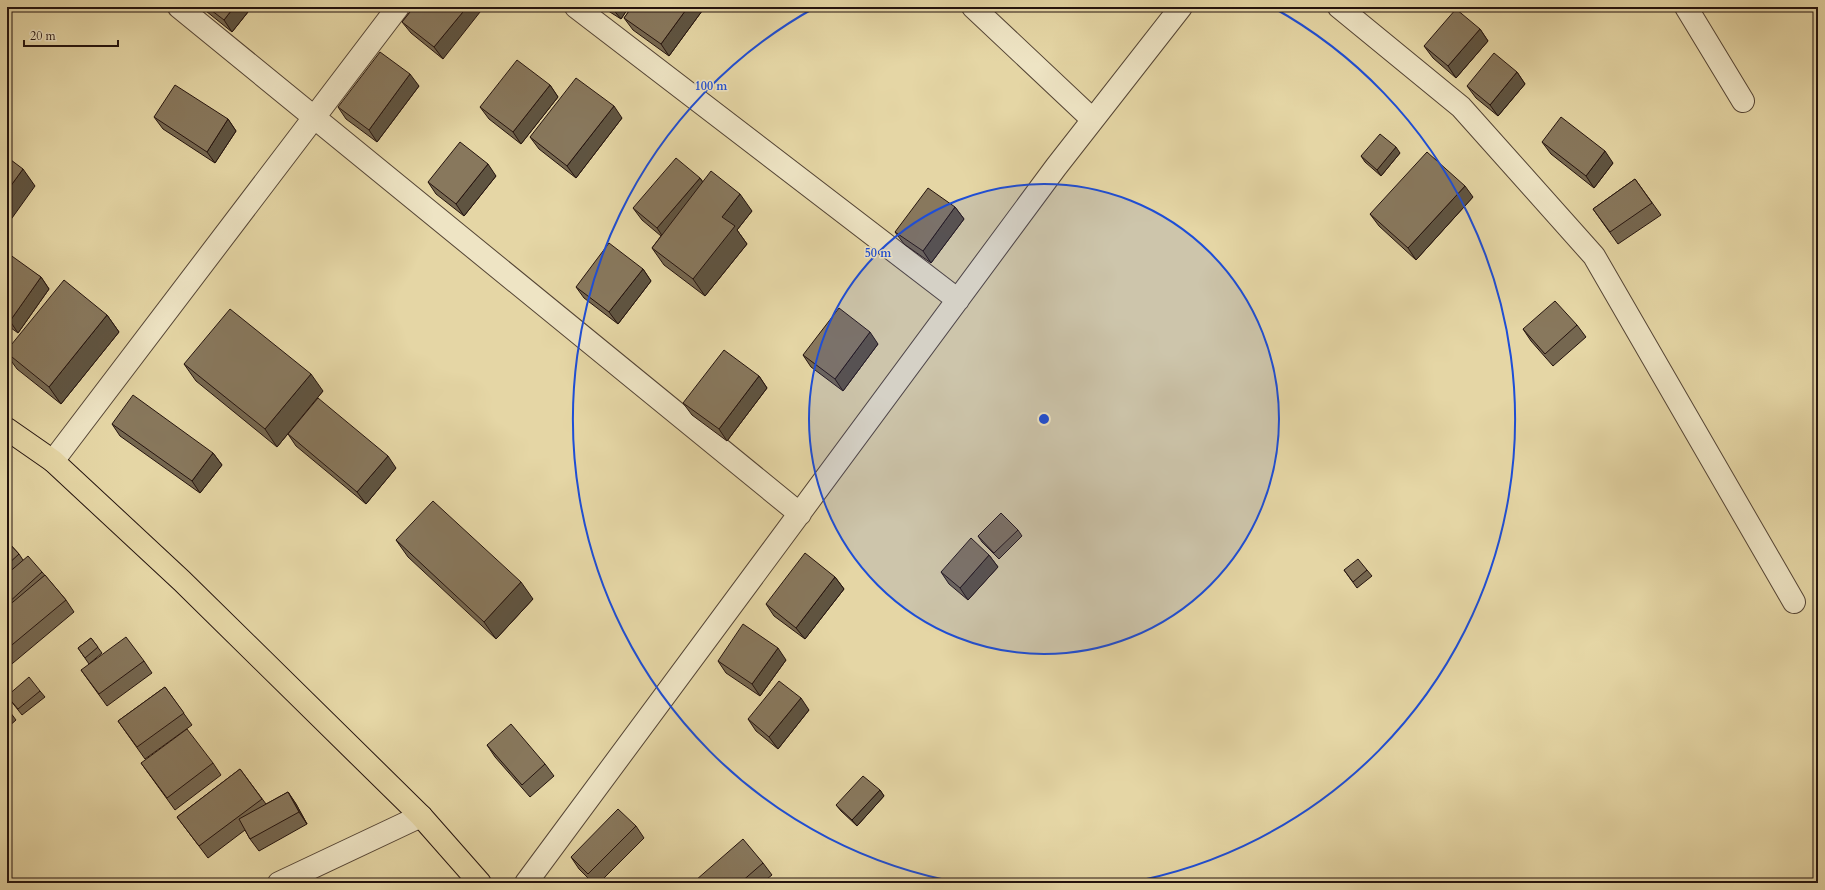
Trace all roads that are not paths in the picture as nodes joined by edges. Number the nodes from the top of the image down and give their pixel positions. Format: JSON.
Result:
{"nodes":[{"id":1,"x":179,"y":7,"type":"edge"},
{"id":2,"x":398,"y":7,"type":"edge"},
{"id":3,"x":576,"y":7,"type":"edge"},
{"id":4,"x":973,"y":7,"type":"edge"},
{"id":5,"x":1181,"y":7,"type":"edge"},
{"id":6,"x":1339,"y":7,"type":"edge"},
{"id":7,"x":1686,"y":7,"type":"edge"},
{"id":8,"x":1743,"y":101,"type":"dead end"},
{"id":9,"x":315,"y":118,"type":"junction"},
{"id":10,"x":1092,"y":119,"type":"junction"},
{"id":11,"x":958,"y":300,"type":"junction"},
{"id":12,"x":7,"y":429,"type":"edge"},
{"id":13,"x":53,"y":462,"type":"junction"},
{"id":14,"x":800,"y":514,"type":"junction"},
{"id":15,"x":1794,"y":602,"type":"dead end"},
{"id":16,"x":421,"y":816,"type":"junction"},
{"id":17,"x":279,"y":883,"type":"edge"},
{"id":18,"x":480,"y":883,"type":"edge"},
{"id":19,"x":526,"y":883,"type":"edge"}],
"edges":[{"from":1,"to":9,"type":"street"},
{"from":2,"to":9,"type":"street"},
{"from":3,"to":11,"type":"street"},
{"from":4,"to":10,"type":"street"},
{"from":5,"to":10,"type":"street"},
{"from":6,"to":15,"type":"street"},
{"from":7,"to":8,"type":"street"},
{"from":9,"to":13,"type":"street"},
{"from":9,"to":14,"type":"street"},
{"from":10,"to":11,"type":"street"},
{"from":11,"to":14,"type":"street"},
{"from":12,"to":13,"type":"highway"},
{"from":13,"to":16,"type":"highway"},
{"from":14,"to":19,"type":"street"},
{"from":16,"to":17,"type":"street"},
{"from":16,"to":18,"type":"highway"}]}
